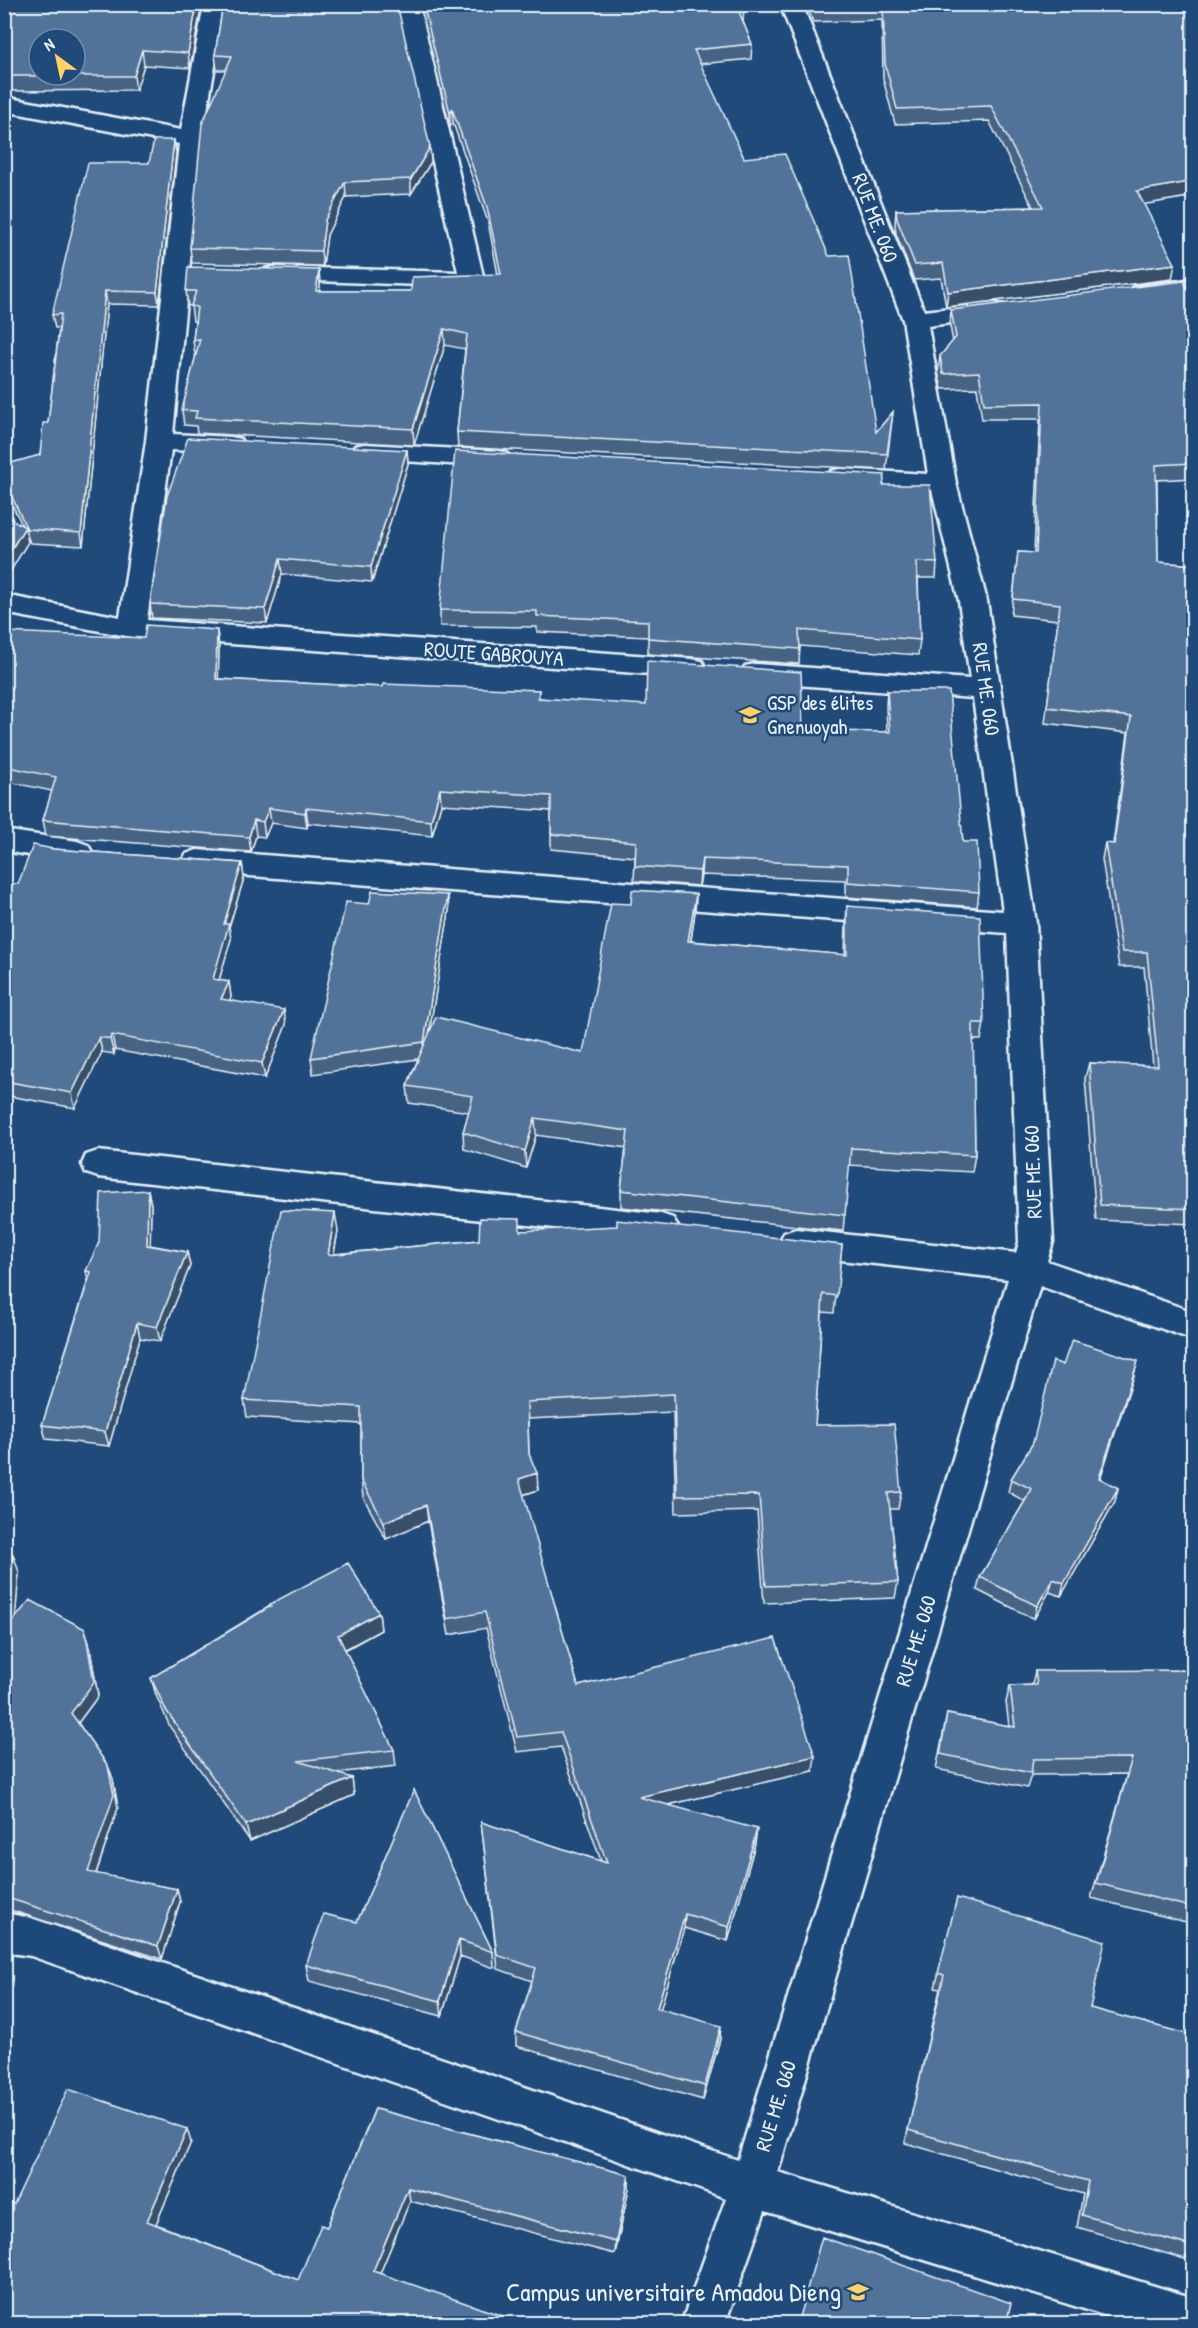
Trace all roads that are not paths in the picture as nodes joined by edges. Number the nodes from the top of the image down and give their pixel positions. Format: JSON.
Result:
{"nodes":[{"id":1,"x":215,"y":4,"type":"edge"},
{"id":2,"x":408,"y":4,"type":"edge"},
{"id":3,"x":791,"y":4,"type":"edge"},
{"id":4,"x":4,"y":104,"type":"edge"},
{"id":5,"x":191,"y":139,"type":"junction"},
{"id":6,"x":246,"y":274,"type":"edge"},
{"id":7,"x":1194,"y":286,"type":"edge"},
{"id":8,"x":1124,"y":295,"type":"edge"},
{"id":9,"x":1020,"y":307,"type":"edge"},
{"id":10,"x":915,"y":320,"type":"junction"},
{"id":11,"x":159,"y":441,"type":"junction"},
{"id":12,"x":254,"y":446,"type":"edge"},
{"id":13,"x":337,"y":450,"type":"edge"},
{"id":14,"x":527,"y":460,"type":"edge"},
{"id":15,"x":812,"y":476,"type":"edge"},
{"id":16,"x":943,"y":483,"type":"junction"},
{"id":17,"x":4,"y":604,"type":"edge"},
{"id":18,"x":132,"y":628,"type":"junction"},
{"id":19,"x":986,"y":690,"type":"junction"},
{"id":20,"x":4,"y":840,"type":"edge"},
{"id":21,"x":105,"y":854,"type":"edge"},
{"id":22,"x":164,"y":859,"type":"edge"},
{"id":23,"x":1021,"y":922,"type":"junction"},
{"id":24,"x":98,"y":1164,"type":"dead end"},
{"id":25,"x":687,"y":1230,"type":"edge"},
{"id":26,"x":769,"y":1239,"type":"edge"},
{"id":27,"x":1028,"y":1268,"type":"junction"},
{"id":28,"x":1194,"y":1326,"type":"edge"},
{"id":29,"x":4,"y":1932,"type":"edge"},
{"id":30,"x":752,"y":2186,"type":"junction"},
{"id":31,"x":1194,"y":2320,"type":"edge"},
{"id":32,"x":703,"y":2324,"type":"edge"}],
"edges":[{"from":1,"to":5,"type":"street"},
{"from":2,"to":6,"type":"street"},
{"from":3,"to":10,"type":"street","name":"RUE ME. 060"},
{"from":4,"to":5,"type":"street"},
{"from":5,"to":11,"type":"street"},
{"from":7,"to":8,"type":"street"},
{"from":9,"to":10,"type":"street"},
{"from":10,"to":16,"type":"street","name":"RUE ME. 060"},
{"from":11,"to":12,"type":"street"},
{"from":11,"to":18,"type":"street"},
{"from":13,"to":14,"type":"street"},
{"from":15,"to":16,"type":"street"},
{"from":16,"to":19,"type":"street","name":"RUE ME. 060"},
{"from":17,"to":18,"type":"street","name":"ROUTE GABROUYA"},
{"from":18,"to":19,"type":"street","name":"ROUTE GABROUYA"},
{"from":19,"to":23,"type":"street","name":"RUE ME. 060"},
{"from":20,"to":21,"type":"street"},
{"from":22,"to":23,"type":"street"},
{"from":23,"to":27,"type":"street","name":"RUE ME. 060"},
{"from":24,"to":25,"type":"street"},
{"from":26,"to":27,"type":"street"},
{"from":27,"to":28,"type":"street"},
{"from":27,"to":30,"type":"street","name":"RUE ME. 060"},
{"from":29,"to":30,"type":"street"},
{"from":30,"to":31,"type":"street"},
{"from":30,"to":32,"type":"street","name":"RUE ME. 060"}]}
